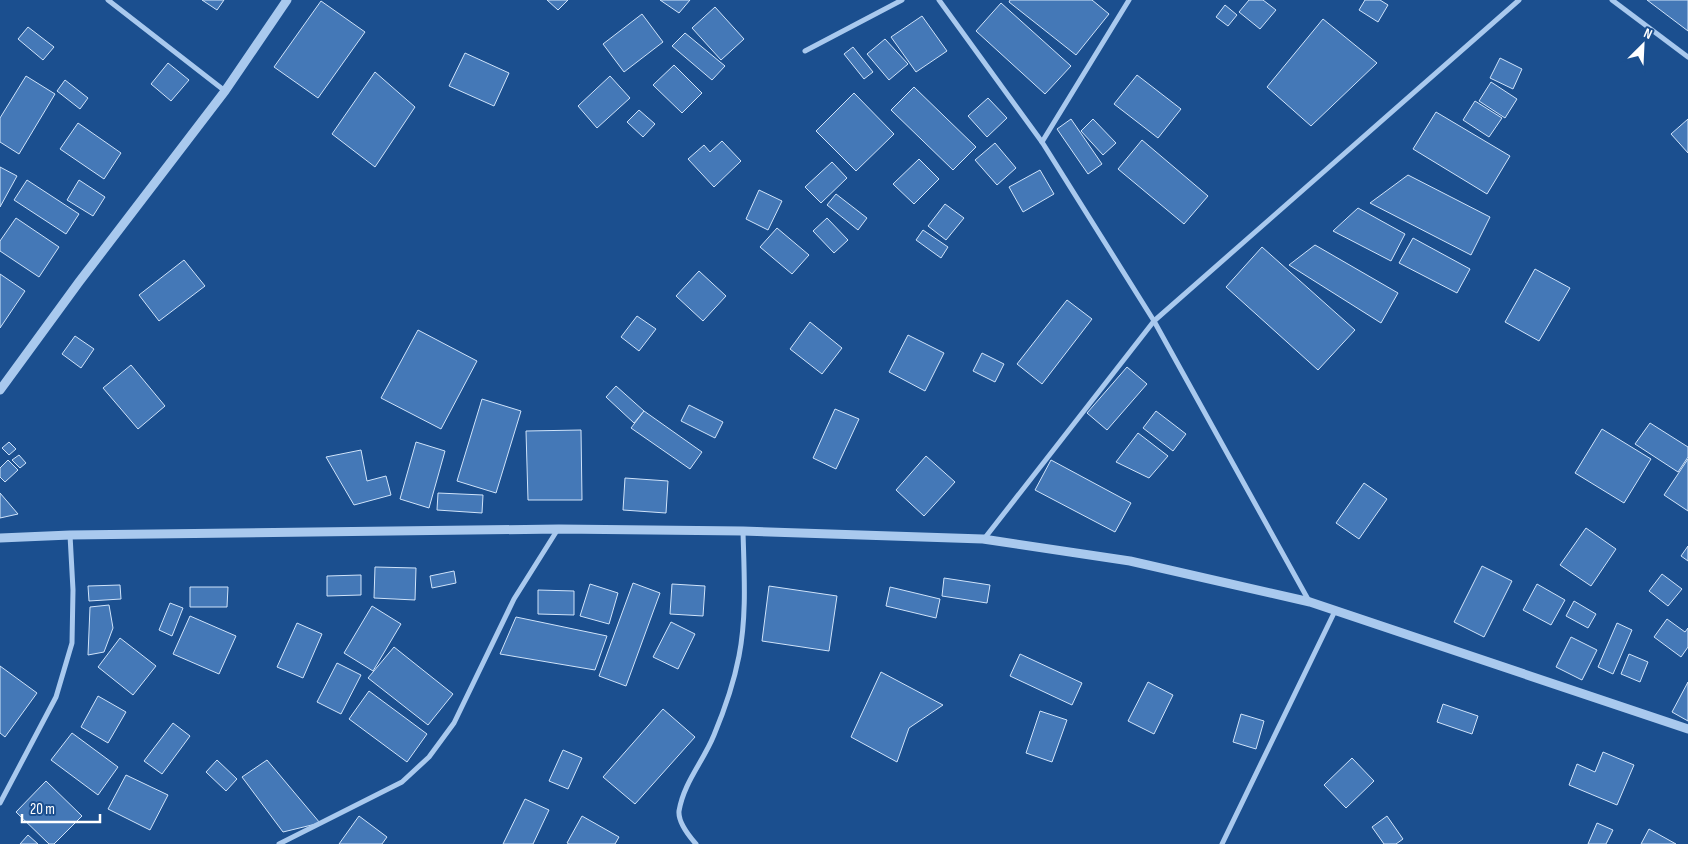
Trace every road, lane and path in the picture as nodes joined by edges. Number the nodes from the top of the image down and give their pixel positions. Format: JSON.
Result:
{"nodes":[{"id":1,"x":108,"y":0,"type":"edge"},
{"id":2,"x":287,"y":0,"type":"edge"},
{"id":3,"x":902,"y":0,"type":"edge"},
{"id":4,"x":939,"y":0,"type":"edge"},
{"id":5,"x":1129,"y":0,"type":"edge"},
{"id":6,"x":1519,"y":0,"type":"edge"},
{"id":7,"x":1612,"y":0,"type":"edge"},
{"id":8,"x":806,"y":51,"type":"dead end"},
{"id":9,"x":1688,"y":57,"type":"edge"},
{"id":10,"x":225,"y":91,"type":"junction"},
{"id":11,"x":1042,"y":142,"type":"junction"},
{"id":12,"x":1154,"y":321,"type":"junction"},
{"id":13,"x":0,"y":390,"type":"edge"},
{"id":14,"x":559,"y":529,"type":"junction"},
{"id":15,"x":743,"y":531,"type":"junction"},
{"id":16,"x":70,"y":535,"type":"junction"},
{"id":17,"x":0,"y":538,"type":"edge"},
{"id":18,"x":984,"y":539,"type":"junction"},
{"id":19,"x":1310,"y":602,"type":"junction"},
{"id":20,"x":1335,"y":611,"type":"junction"},
{"id":21,"x":1688,"y":729,"type":"edge"},
{"id":22,"x":0,"y":803,"type":"edge"},
{"id":23,"x":279,"y":844,"type":"edge"},
{"id":24,"x":696,"y":844,"type":"edge"},
{"id":25,"x":1222,"y":844,"type":"edge"}],
"edges":[{"from":1,"to":10,"type":"street"},
{"from":2,"to":10,"type":"street"},
{"from":3,"to":8,"type":"street"},
{"from":4,"to":11,"type":"street"},
{"from":5,"to":11,"type":"street"},
{"from":6,"to":12,"type":"street"},
{"from":7,"to":9,"type":"street"},
{"from":10,"to":13,"type":"street"},
{"from":11,"to":12,"type":"street"},
{"from":12,"to":18,"type":"street"},
{"from":12,"to":19,"type":"street"},
{"from":14,"to":15,"type":"street"},
{"from":14,"to":16,"type":"street"},
{"from":14,"to":23,"type":"street"},
{"from":15,"to":18,"type":"street"},
{"from":15,"to":24,"type":"street"},
{"from":16,"to":17,"type":"street"},
{"from":16,"to":22,"type":"street"},
{"from":18,"to":19,"type":"street"},
{"from":19,"to":20,"type":"street"},
{"from":20,"to":21,"type":"street"},
{"from":20,"to":25,"type":"street"}]}
